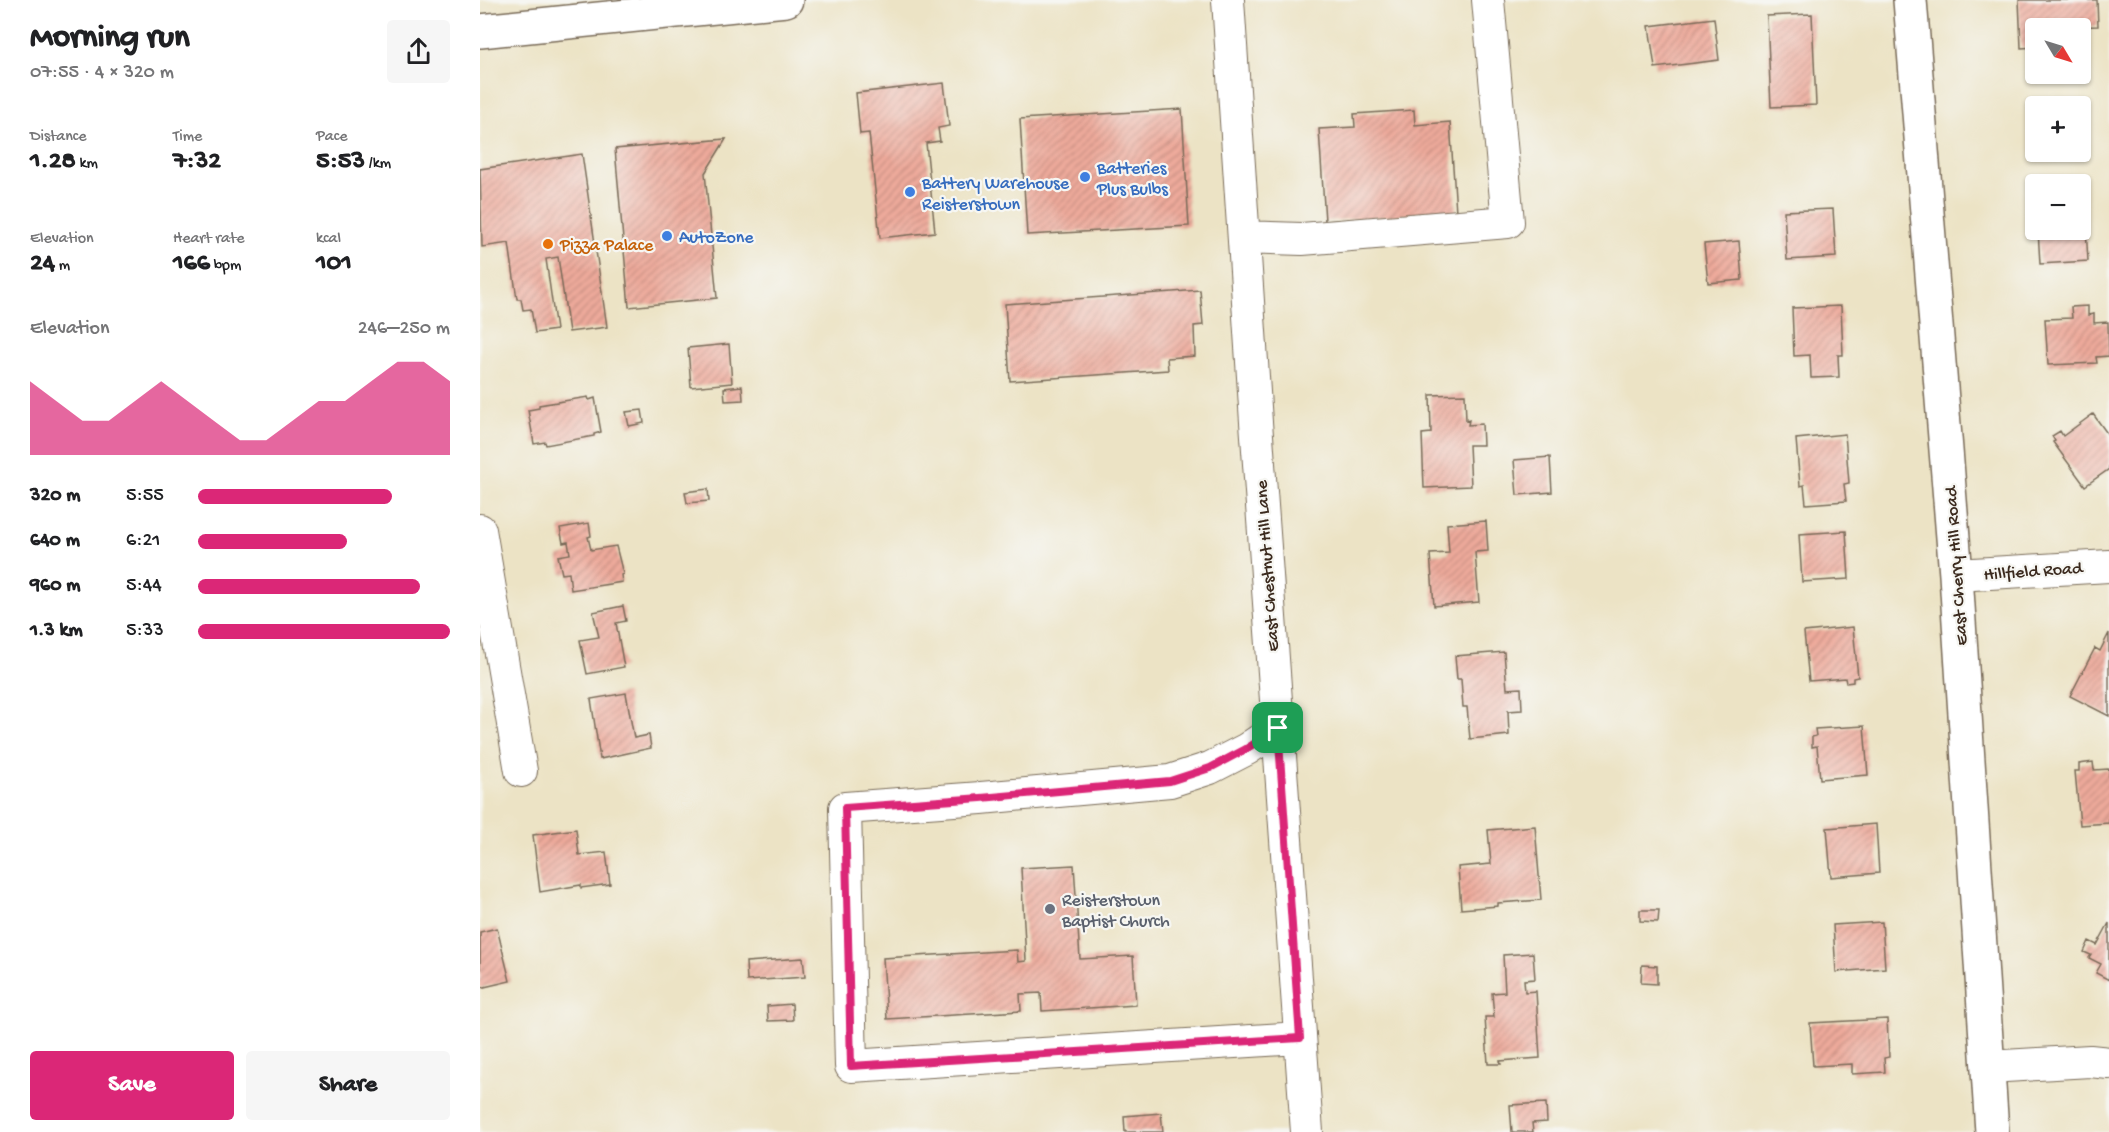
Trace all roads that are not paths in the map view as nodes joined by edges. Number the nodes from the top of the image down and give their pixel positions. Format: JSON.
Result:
{"nodes":[{"id":1,"x":786,"y":0,"type":"edge"},
{"id":2,"x":1228,"y":0,"type":"edge"},
{"id":3,"x":1488,"y":0,"type":"edge"},
{"id":4,"x":1910,"y":0,"type":"edge"},
{"id":5,"x":740,"y":2,"type":"edge"},
{"id":6,"x":480,"y":31,"type":"edge"},
{"id":7,"x":1244,"y":237,"type":"junction"},
{"id":8,"x":480,"y":530,"type":"edge"},
{"id":9,"x":2109,"y":566,"type":"edge"},
{"id":10,"x":1956,"y":575,"type":"junction"},
{"id":11,"x":1278,"y":728,"type":"junction"},
{"id":12,"x":521,"y":771,"type":"dead end"},
{"id":13,"x":1300,"y":1038,"type":"junction"},
{"id":14,"x":2109,"y":1063,"type":"edge"},
{"id":15,"x":1988,"y":1067,"type":"junction"},
{"id":16,"x":1307,"y":1132,"type":"edge"},
{"id":17,"x":1992,"y":1132,"type":"edge"}],
"edges":[{"from":1,"to":5,"type":"main road"},
{"from":2,"to":7,"type":"street","name":"East Chestnut Hill Lane"},
{"from":3,"to":7,"type":"street"},
{"from":4,"to":10,"type":"main road","name":"East Cherry Hill Road"},
{"from":5,"to":6,"type":"main road"},
{"from":7,"to":11,"type":"street","name":"East Chestnut Hill Lane"},
{"from":8,"to":12,"type":"street"},
{"from":9,"to":10,"type":"street","name":"Hillfield Road"},
{"from":10,"to":15,"type":"main road","name":"East Cherry Hill Road"},
{"from":11,"to":13,"type":"street","name":"East Chestnut Hill Lane"},
{"from":11,"to":13,"type":"street"},
{"from":13,"to":16,"type":"street","name":"East Chestnut Hill Lane"},
{"from":14,"to":15,"type":"street"},
{"from":15,"to":17,"type":"main road","name":"East Cherry Hill Road"}]}
